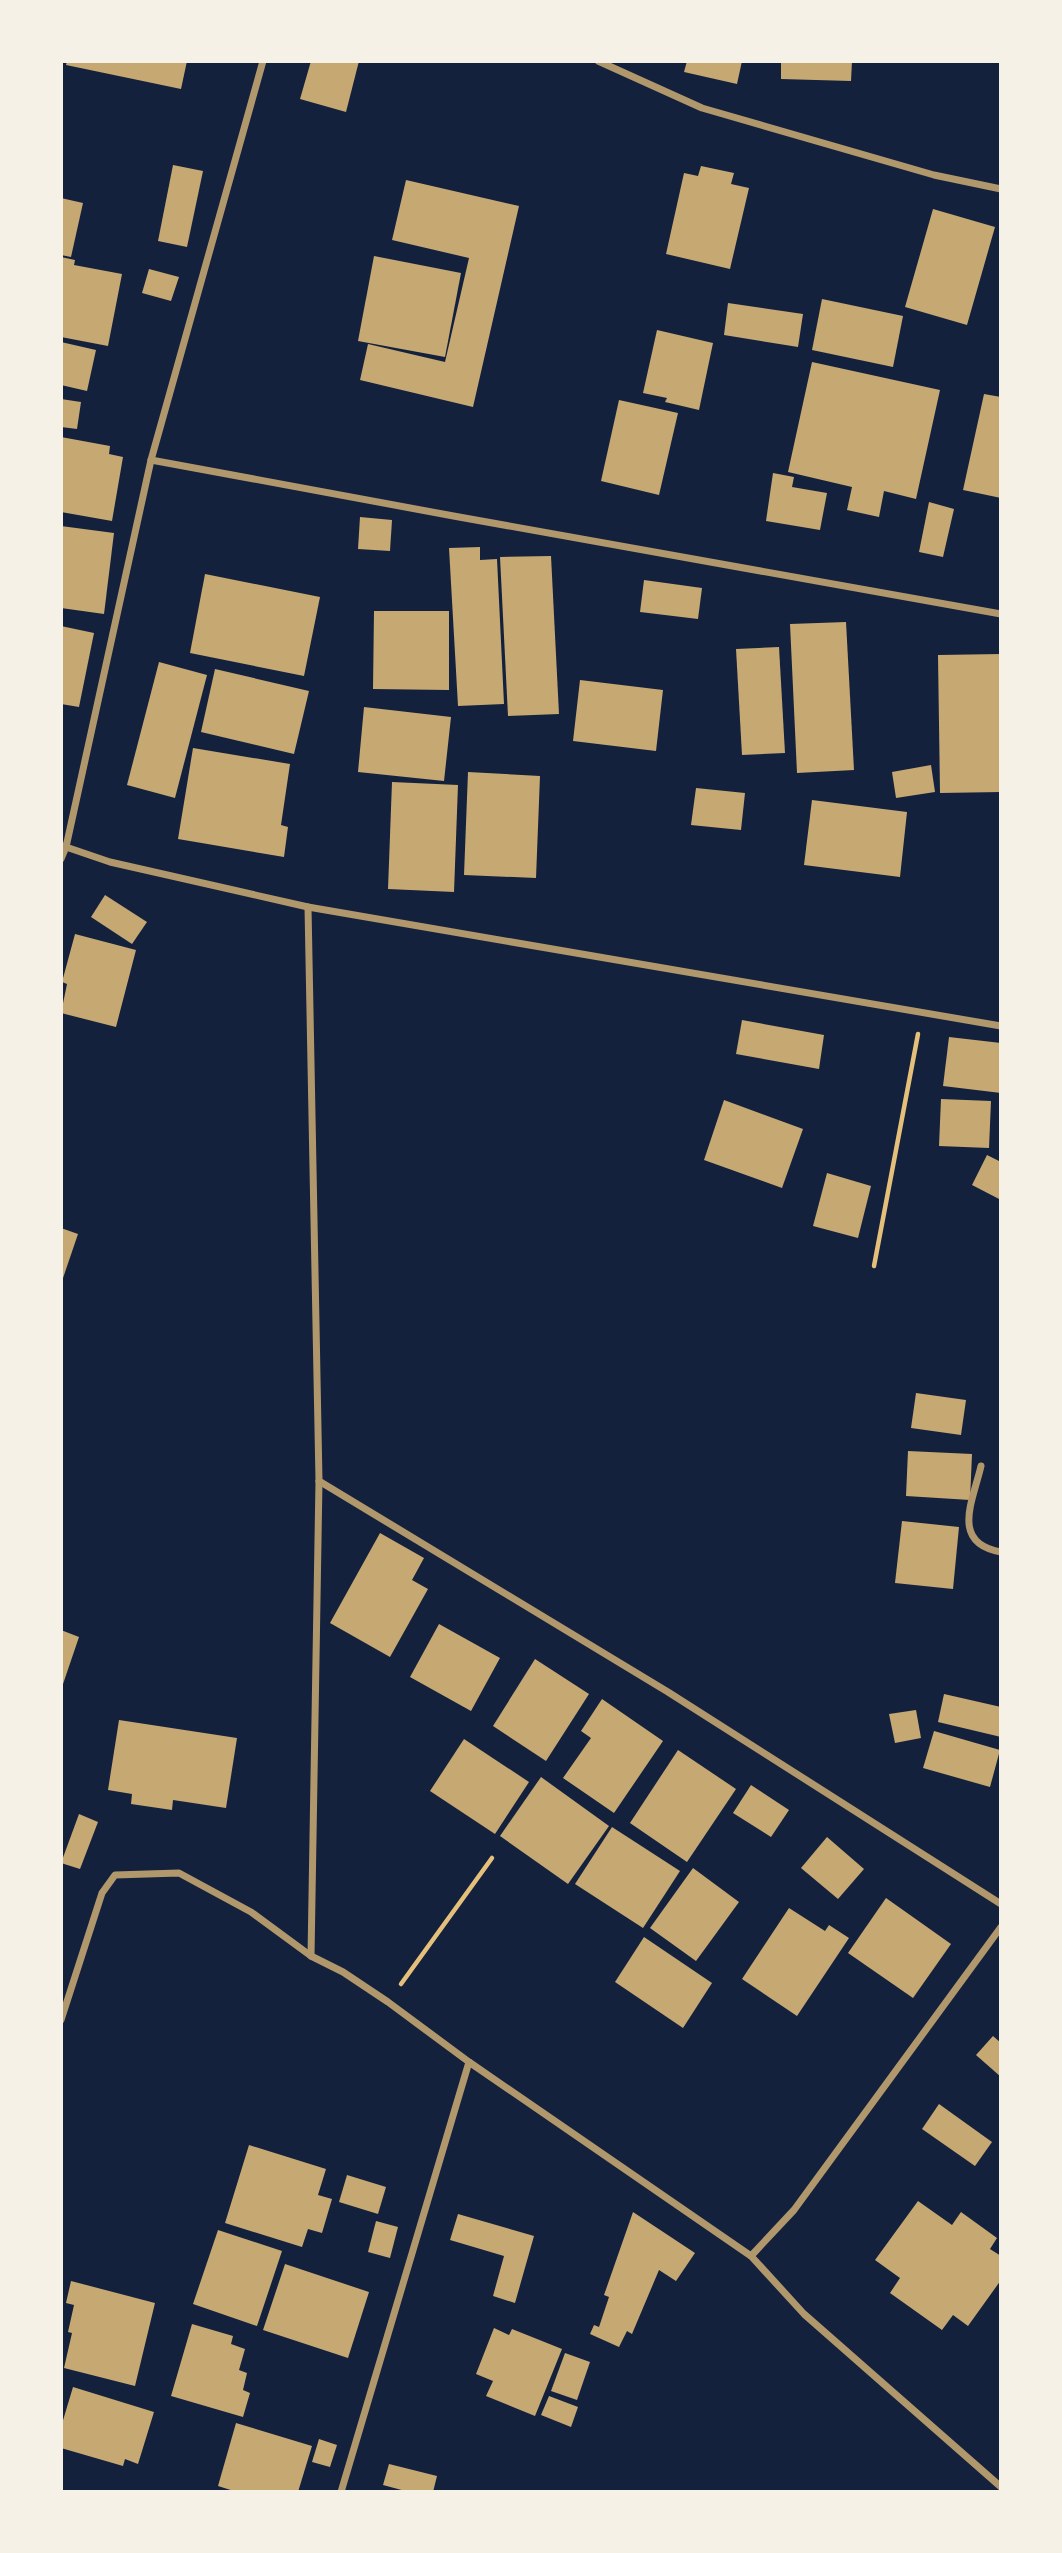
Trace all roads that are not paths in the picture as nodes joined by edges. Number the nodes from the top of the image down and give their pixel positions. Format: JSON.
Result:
{"nodes":[{"id":1,"x":263,"y":61,"type":"edge"},
{"id":2,"x":598,"y":61,"type":"edge"},
{"id":3,"x":1001,"y":189,"type":"edge"},
{"id":4,"x":151,"y":460,"type":"junction"},
{"id":5,"x":1001,"y":614,"type":"edge"},
{"id":6,"x":64,"y":847,"type":"edge"},
{"id":7,"x":61,"y":859,"type":"edge"},
{"id":8,"x":307,"y":907,"type":"junction"},
{"id":9,"x":1001,"y":1026,"type":"edge"},
{"id":10,"x":981,"y":1466,"type":"dead end"},
{"id":11,"x":318,"y":1481,"type":"junction"},
{"id":12,"x":1001,"y":1552,"type":"edge"},
{"id":13,"x":1001,"y":1904,"type":"edge"},
{"id":14,"x":1001,"y":1927,"type":"edge"},
{"id":15,"x":311,"y":1956,"type":"junction"},
{"id":16,"x":61,"y":2020,"type":"edge"},
{"id":17,"x":469,"y":2062,"type":"junction"},
{"id":18,"x":751,"y":2256,"type":"junction"},
{"id":19,"x":1001,"y":2487,"type":"edge"},
{"id":20,"x":341,"y":2492,"type":"edge"}],
"edges":[{"from":1,"to":4,"type":"street"},
{"from":2,"to":3,"type":"street"},
{"from":4,"to":5,"type":"street"},
{"from":4,"to":6,"type":"street"},
{"from":6,"to":7,"type":"street"},
{"from":6,"to":8,"type":"street"},
{"from":8,"to":9,"type":"street"},
{"from":8,"to":11,"type":"street"},
{"from":10,"to":12,"type":"street"},
{"from":11,"to":13,"type":"street"},
{"from":11,"to":15,"type":"street"},
{"from":14,"to":18,"type":"street"},
{"from":15,"to":16,"type":"street"},
{"from":15,"to":17,"type":"street"},
{"from":17,"to":18,"type":"street"},
{"from":17,"to":20,"type":"street"},
{"from":18,"to":19,"type":"street"}]}
